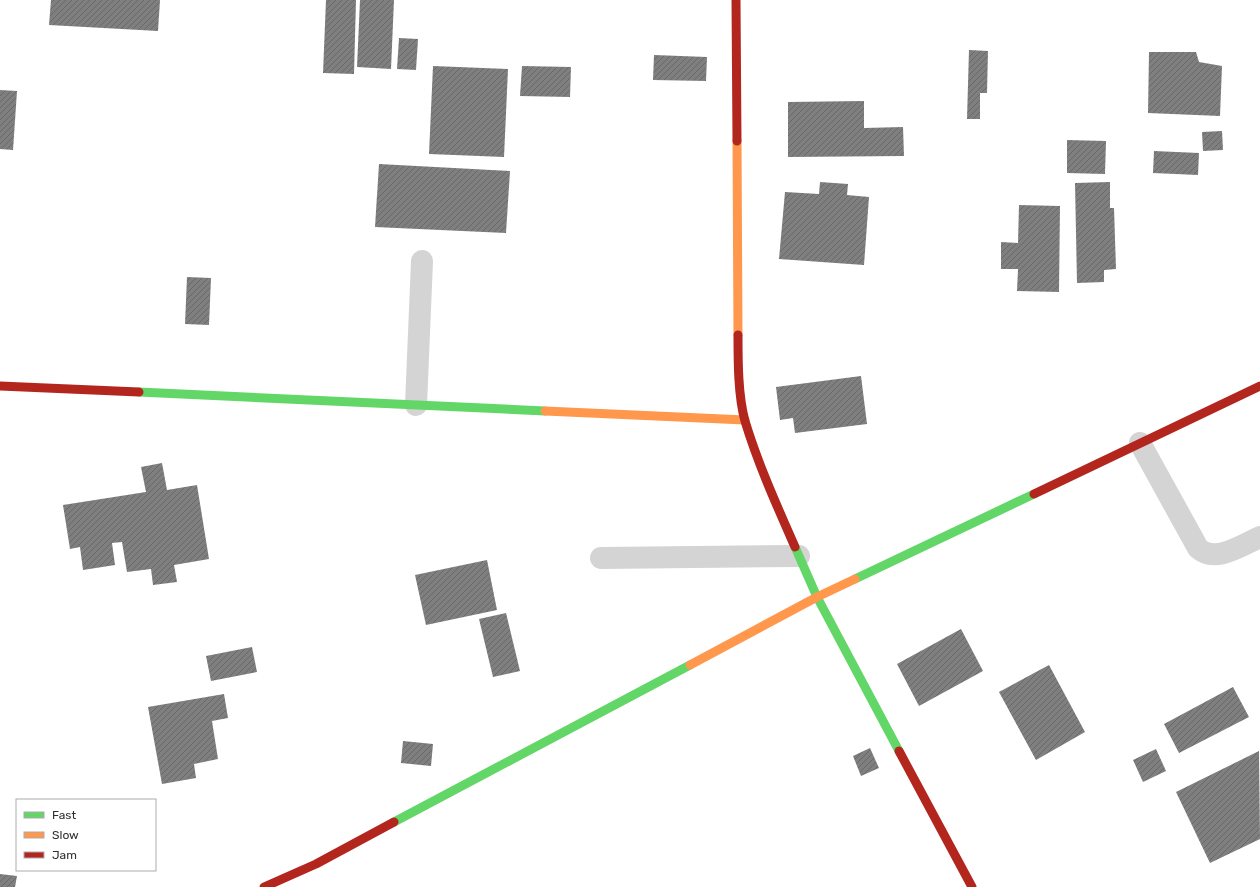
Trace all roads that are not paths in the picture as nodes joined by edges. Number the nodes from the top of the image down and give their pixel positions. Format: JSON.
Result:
{"nodes":[{"id":1,"x":736,"y":0,"type":"edge"},
{"id":2,"x":422,"y":261,"type":"dead end"},
{"id":3,"x":0,"y":386,"type":"edge"},
{"id":4,"x":1260,"y":386,"type":"edge"},
{"id":5,"x":416,"y":405,"type":"junction"},
{"id":6,"x":745,"y":420,"type":"junction"},
{"id":7,"x":1140,"y":443,"type":"junction"},
{"id":8,"x":1260,"y":537,"type":"edge"},
{"id":9,"x":799,"y":556,"type":"junction"},
{"id":10,"x":601,"y":558,"type":"dead end"},
{"id":11,"x":817,"y":597,"type":"junction"},
{"id":12,"x":264,"y":887,"type":"edge"},
{"id":13,"x":972,"y":887,"type":"edge"}],
"edges":[{"from":1,"to":6,"type":"street"},
{"from":2,"to":5,"type":"street"},
{"from":3,"to":5,"type":"street"},
{"from":4,"to":7,"type":"street"},
{"from":5,"to":6,"type":"street"},
{"from":6,"to":9,"type":"street"},
{"from":7,"to":8,"type":"street"},
{"from":7,"to":11,"type":"street"},
{"from":9,"to":10,"type":"street"},
{"from":9,"to":11,"type":"street"},
{"from":11,"to":12,"type":"street"},
{"from":11,"to":13,"type":"street"}]}
